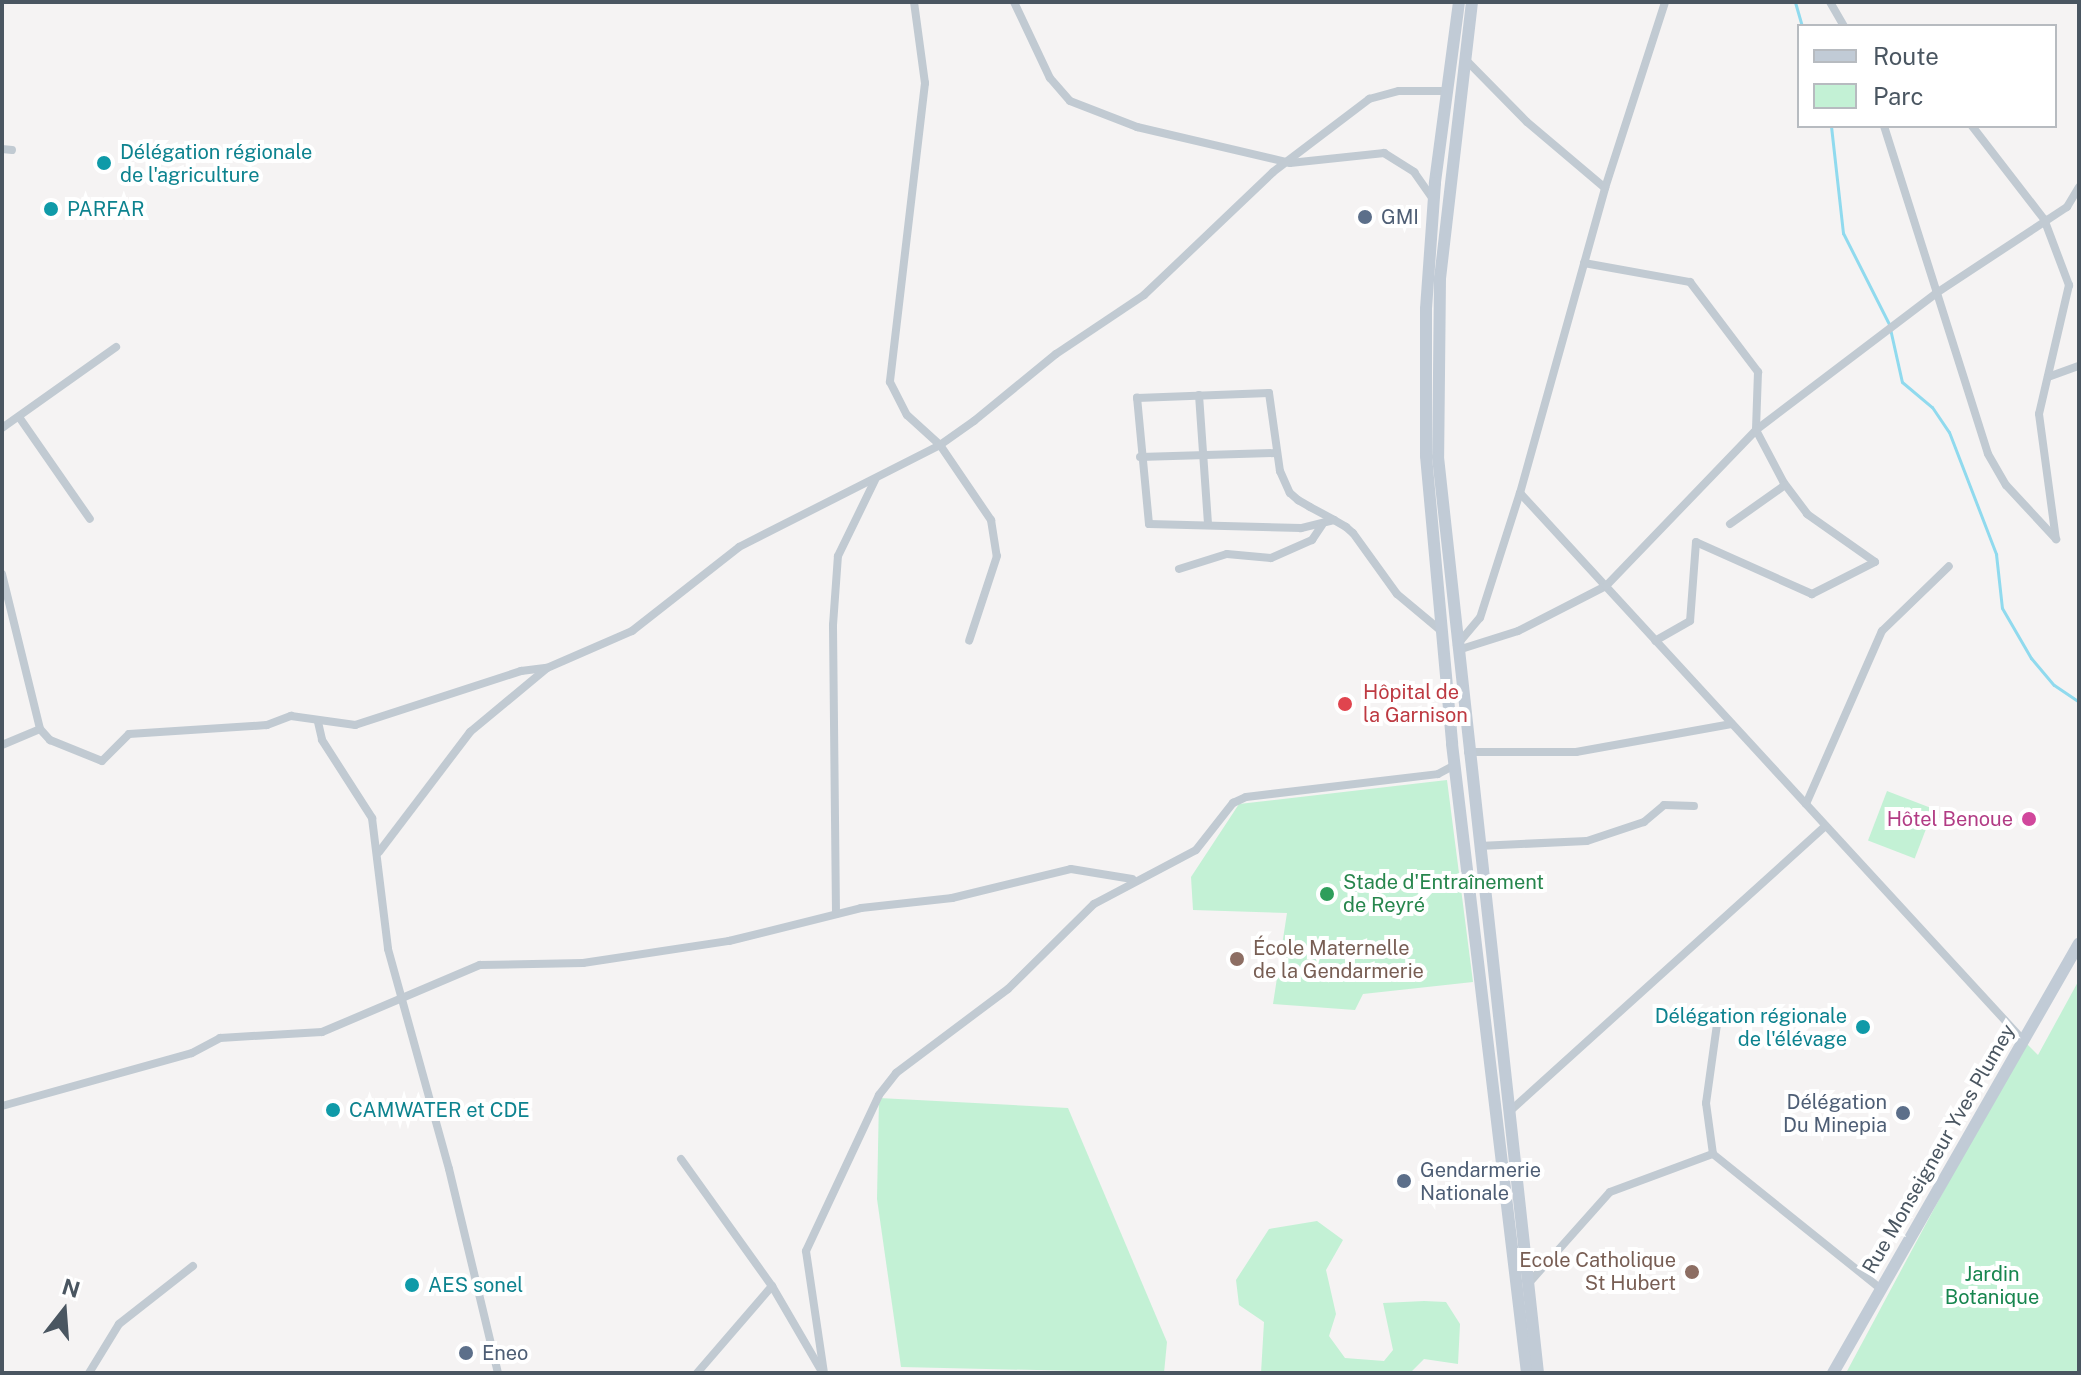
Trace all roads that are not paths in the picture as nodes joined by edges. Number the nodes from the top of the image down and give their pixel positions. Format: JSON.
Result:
{"nodes":[{"id":1,"x":914,"y":2,"type":"edge"},
{"id":2,"x":1014,"y":2,"type":"edge"},
{"id":3,"x":1459,"y":2,"type":"edge"},
{"id":4,"x":1472,"y":2,"type":"edge"},
{"id":5,"x":1665,"y":2,"type":"edge"},
{"id":6,"x":1830,"y":2,"type":"edge"},
{"id":7,"x":1843,"y":24,"type":"edge"},
{"id":8,"x":1465,"y":58,"type":"junction"},
{"id":9,"x":1447,"y":91,"type":"junction"},
{"id":10,"x":1885,"y":128,"type":"edge"},
{"id":11,"x":1974,"y":128,"type":"edge"},
{"id":12,"x":1290,"y":163,"type":"junction"},
{"id":13,"x":2079,"y":187,"type":"edge"},
{"id":14,"x":1605,"y":188,"type":"junction"},
{"id":15,"x":1434,"y":200,"type":"junction"},
{"id":16,"x":2044,"y":219,"type":"junction"},
{"id":17,"x":1584,"y":263,"type":"junction"},
{"id":18,"x":1935,"y":294,"type":"junction"},
{"id":19,"x":116,"y":347,"type":"dead end"},
{"id":20,"x":2079,"y":366,"type":"edge"},
{"id":21,"x":2048,"y":377,"type":"junction"},
{"id":22,"x":1199,"y":395,"type":"junction"},
{"id":23,"x":19,"y":417,"type":"junction"},
{"id":24,"x":2,"y":428,"type":"edge"},
{"id":25,"x":1756,"y":430,"type":"junction"},
{"id":26,"x":940,"y":445,"type":"junction"},
{"id":27,"x":1277,"y":453,"type":"junction"},
{"id":28,"x":1203,"y":455,"type":"junction"},
{"id":29,"x":1140,"y":457,"type":"junction"},
{"id":30,"x":876,"y":479,"type":"junction"},
{"id":31,"x":1785,"y":485,"type":"junction"},
{"id":32,"x":1520,"y":493,"type":"junction"},
{"id":33,"x":90,"y":519,"type":"dead end"},
{"id":34,"x":1334,"y":520,"type":"junction"},
{"id":35,"x":1208,"y":523,"type":"junction"},
{"id":36,"x":1730,"y":524,"type":"dead end"},
{"id":37,"x":1322,"y":525,"type":"junction"},
{"id":38,"x":1949,"y":566,"type":"dead end"},
{"id":39,"x":1179,"y":569,"type":"dead end"},
{"id":40,"x":2,"y":574,"type":"edge"},
{"id":41,"x":1606,"y":586,"type":"junction"},
{"id":42,"x":1440,"y":630,"type":"junction"},
{"id":43,"x":969,"y":641,"type":"dead end"},
{"id":44,"x":1655,"y":641,"type":"junction"},
{"id":45,"x":1456,"y":648,"type":"junction"},
{"id":46,"x":547,"y":668,"type":"junction"},
{"id":47,"x":318,"y":722,"type":"junction"},
{"id":48,"x":1732,"y":724,"type":"junction"},
{"id":49,"x":40,"y":729,"type":"junction"},
{"id":50,"x":2,"y":745,"type":"edge"},
{"id":51,"x":1468,"y":752,"type":"junction"},
{"id":52,"x":1455,"y":765,"type":"junction"},
{"id":53,"x":1806,"y":804,"type":"junction"},
{"id":54,"x":1694,"y":806,"type":"dead end"},
{"id":55,"x":1823,"y":828,"type":"junction"},
{"id":56,"x":1479,"y":846,"type":"junction"},
{"id":57,"x":379,"y":852,"type":"junction"},
{"id":58,"x":1132,"y":879,"type":"junction"},
{"id":59,"x":836,"y":914,"type":"junction"},
{"id":60,"x":2079,"y":944,"type":"edge"},
{"id":61,"x":401,"y":995,"type":"junction"},
{"id":62,"x":1718,"y":1017,"type":"dead end"},
{"id":63,"x":2024,"y":1041,"type":"junction"},
{"id":64,"x":2,"y":1106,"type":"edge"},
{"id":65,"x":1510,"y":1111,"type":"junction"},
{"id":66,"x":1713,"y":1154,"type":"junction"},
{"id":67,"x":681,"y":1159,"type":"dead end"},
{"id":68,"x":193,"y":1266,"type":"dead end"},
{"id":69,"x":1528,"y":1284,"type":"junction"},
{"id":70,"x":772,"y":1286,"type":"junction"},
{"id":71,"x":1881,"y":1289,"type":"junction"},
{"id":72,"x":89,"y":1373,"type":"edge"},
{"id":73,"x":498,"y":1373,"type":"edge"},
{"id":74,"x":697,"y":1373,"type":"edge"},
{"id":75,"x":823,"y":1373,"type":"edge"},
{"id":76,"x":1527,"y":1373,"type":"edge"},
{"id":77,"x":1538,"y":1373,"type":"edge"},
{"id":78,"x":1833,"y":1373,"type":"edge"}],
"edges":[{"from":1,"to":26,"type":"street"},
{"from":2,"to":12,"type":"street"},
{"from":3,"to":9,"type":"main road"},
{"from":4,"to":8,"type":"main road"},
{"from":5,"to":14,"type":"street"},
{"from":6,"to":7,"type":"street"},
{"from":8,"to":14,"type":"street"},
{"from":8,"to":45,"type":"main road"},
{"from":9,"to":12,"type":"street"},
{"from":9,"to":15,"type":"main road"},
{"from":10,"to":18,"type":"street"},
{"from":11,"to":16,"type":"street"},
{"from":12,"to":15,"type":"street"},
{"from":12,"to":26,"type":"street"},
{"from":13,"to":16,"type":"street"},
{"from":14,"to":17,"type":"street"},
{"from":15,"to":42,"type":"main road"},
{"from":16,"to":18,"type":"street"},
{"from":16,"to":21,"type":"street"},
{"from":17,"to":25,"type":"street"},
{"from":17,"to":32,"type":"street"},
{"from":18,"to":21,"type":"street"},
{"from":18,"to":25,"type":"street"},
{"from":19,"to":23,"type":"street"},
{"from":20,"to":21,"type":"street"},
{"from":22,"to":27,"type":"street"},
{"from":22,"to":28,"type":"street"},
{"from":22,"to":29,"type":"street"},
{"from":23,"to":24,"type":"street"},
{"from":23,"to":33,"type":"street"},
{"from":25,"to":31,"type":"street"},
{"from":25,"to":41,"type":"street"},
{"from":26,"to":30,"type":"street"},
{"from":26,"to":43,"type":"street"},
{"from":27,"to":28,"type":"street"},
{"from":27,"to":34,"type":"street"},
{"from":28,"to":29,"type":"street"},
{"from":28,"to":35,"type":"street"},
{"from":29,"to":35,"type":"street"},
{"from":30,"to":46,"type":"street"},
{"from":30,"to":59,"type":"street"},
{"from":31,"to":36,"type":"street"},
{"from":31,"to":44,"type":"street"},
{"from":32,"to":41,"type":"street"},
{"from":32,"to":45,"type":"street"},
{"from":34,"to":37,"type":"street"},
{"from":34,"to":42,"type":"street"},
{"from":35,"to":37,"type":"street"},
{"from":37,"to":39,"type":"street"},
{"from":38,"to":53,"type":"street"},
{"from":40,"to":49,"type":"street"},
{"from":41,"to":44,"type":"street"},
{"from":41,"to":45,"type":"street"},
{"from":42,"to":52,"type":"main road"},
{"from":44,"to":48,"type":"street"},
{"from":45,"to":51,"type":"main road"},
{"from":46,"to":47,"type":"street"},
{"from":46,"to":57,"type":"street"},
{"from":47,"to":49,"type":"street"},
{"from":47,"to":57,"type":"street"},
{"from":48,"to":51,"type":"street"},
{"from":48,"to":53,"type":"street"},
{"from":49,"to":50,"type":"street"},
{"from":51,"to":56,"type":"main road"},
{"from":52,"to":58,"type":"street"},
{"from":52,"to":76,"type":"main road"},
{"from":53,"to":55,"type":"street"},
{"from":54,"to":56,"type":"street"},
{"from":55,"to":63,"type":"street"},
{"from":55,"to":65,"type":"street"},
{"from":56,"to":65,"type":"main road"},
{"from":57,"to":61,"type":"street"},
{"from":58,"to":59,"type":"street"},
{"from":58,"to":75,"type":"street"},
{"from":59,"to":61,"type":"street"},
{"from":60,"to":63,"type":"main road","name":"Rue Monseigneur Yves Plumey"},
{"from":61,"to":64,"type":"street"},
{"from":61,"to":73,"type":"street"},
{"from":62,"to":66,"type":"street"},
{"from":63,"to":71,"type":"main road","name":"Rue Monseigneur Yves Plumey"},
{"from":65,"to":69,"type":"main road"},
{"from":66,"to":69,"type":"street"},
{"from":66,"to":71,"type":"street"},
{"from":67,"to":70,"type":"street"},
{"from":68,"to":72,"type":"street"},
{"from":69,"to":77,"type":"main road"},
{"from":70,"to":74,"type":"street"},
{"from":70,"to":75,"type":"street"},
{"from":71,"to":78,"type":"main road","name":"Rue Monseigneur Yves Plumey"}]}
